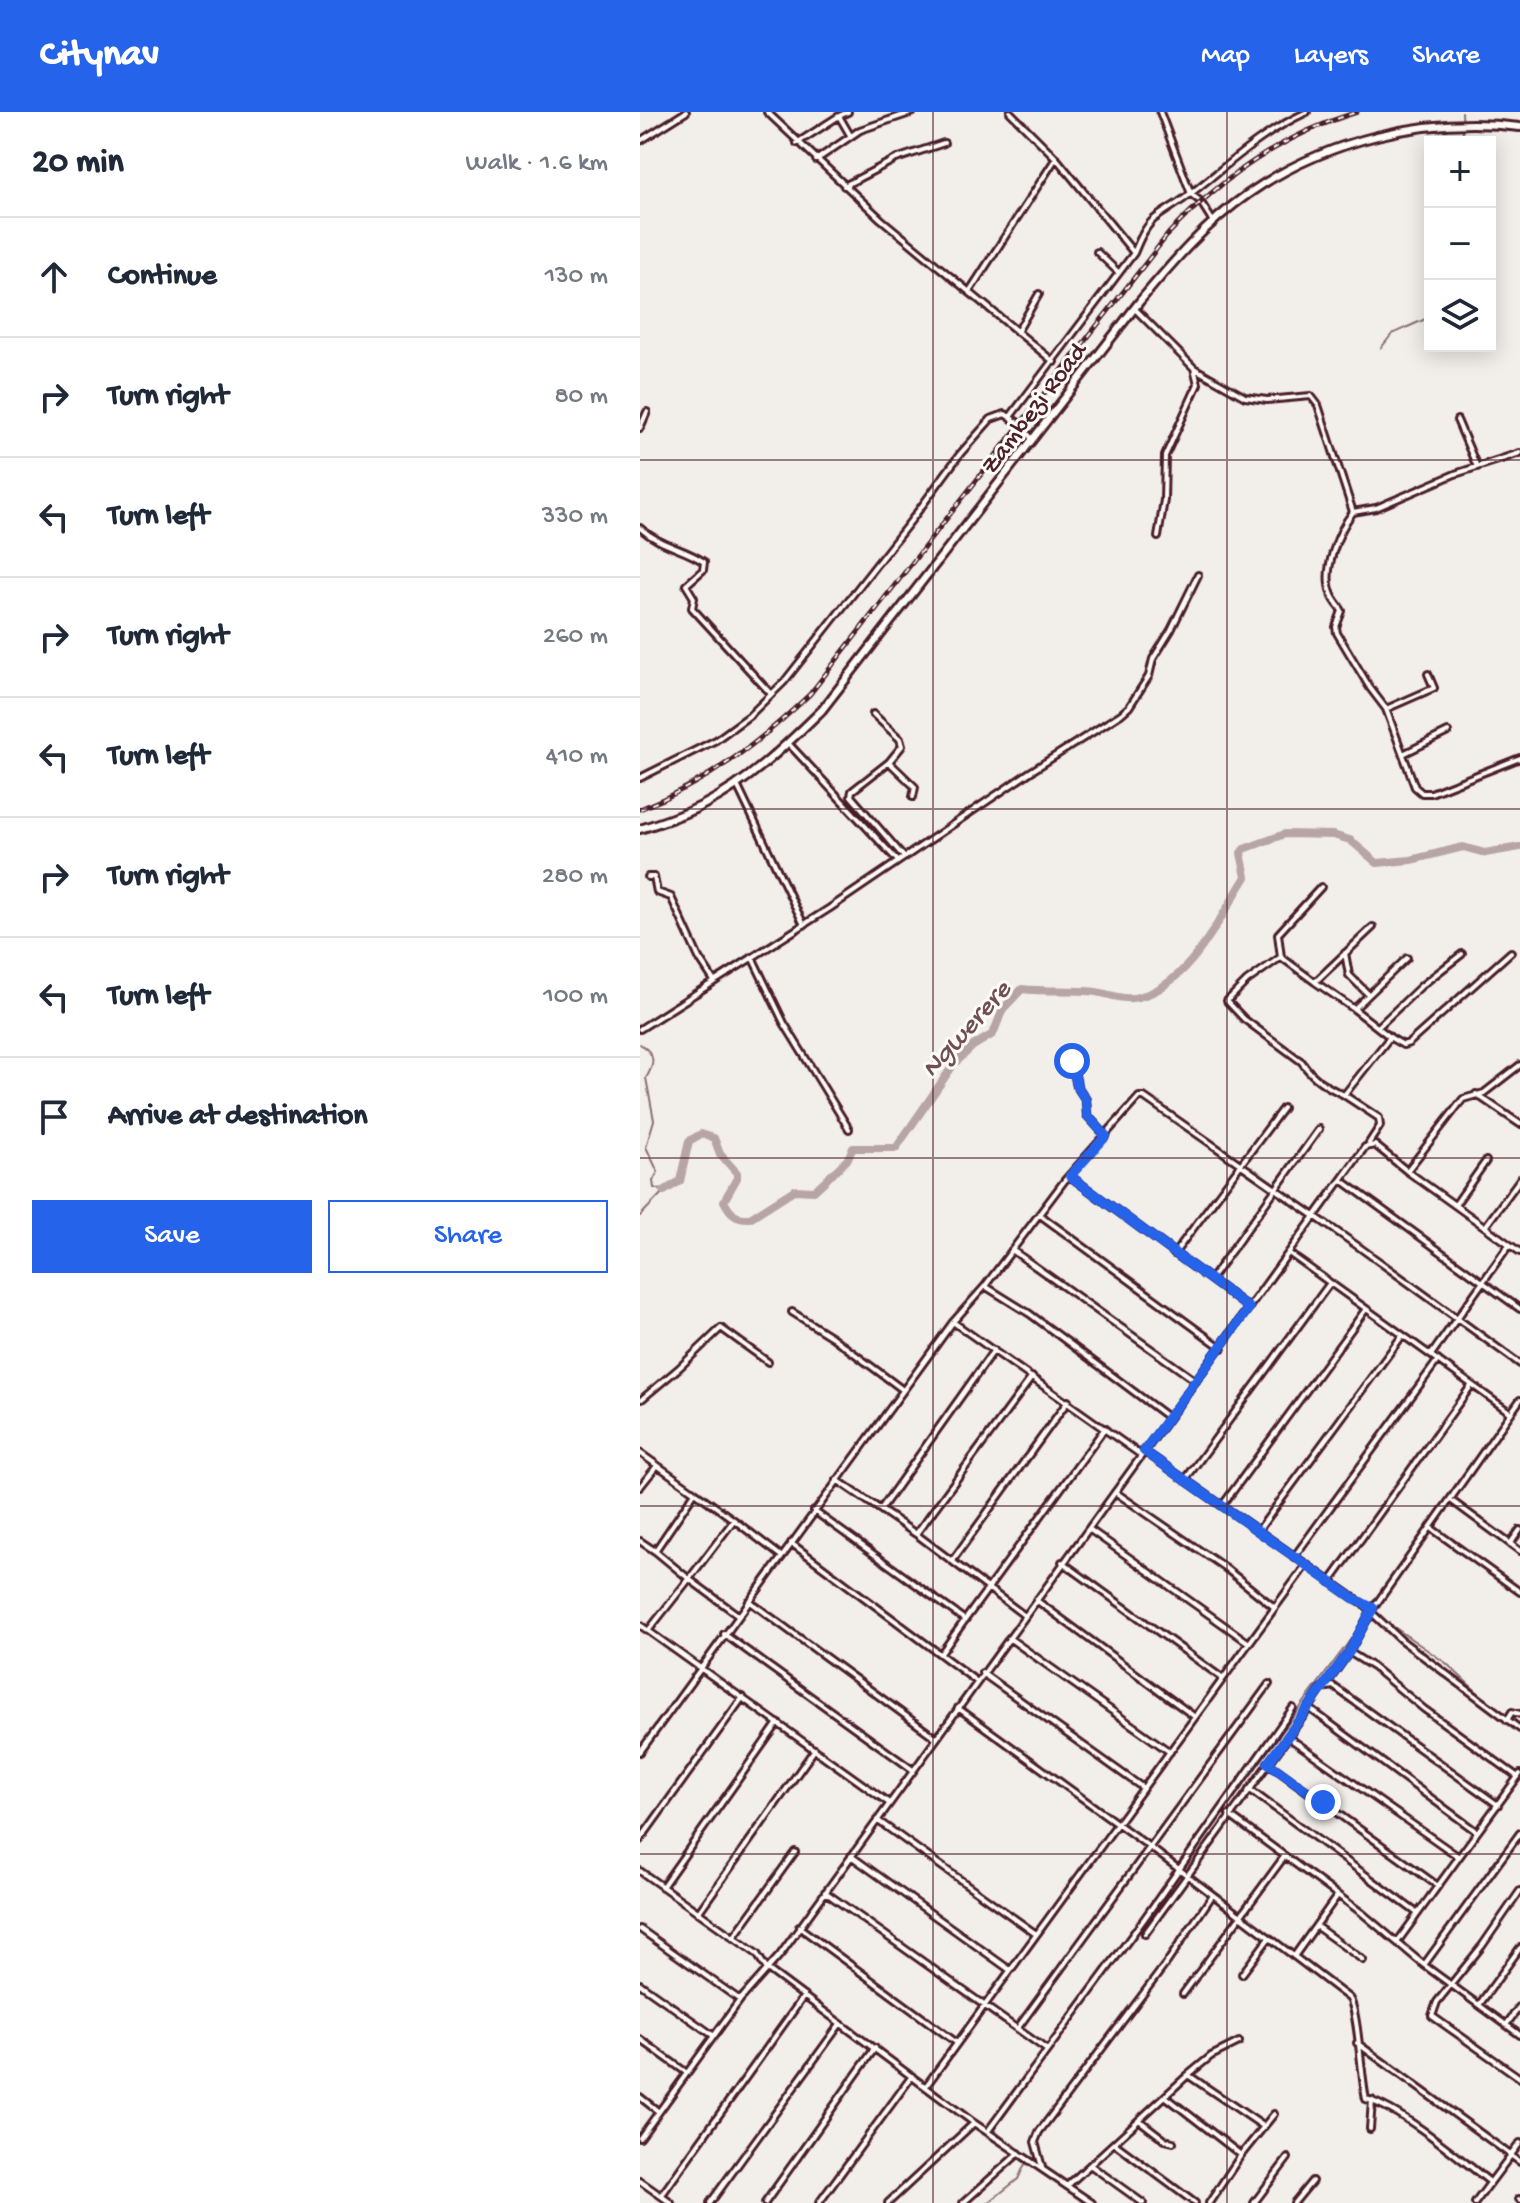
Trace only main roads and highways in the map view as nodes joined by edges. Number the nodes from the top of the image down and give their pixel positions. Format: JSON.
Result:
{"nodes":[{"id":1,"x":1520,"y":127,"type":"edge"},
{"id":2,"x":640,"y":829,"type":"edge"}],
"edges":[{"from":1,"to":2,"type":"main road","name":"Zambezi Road"}]}
